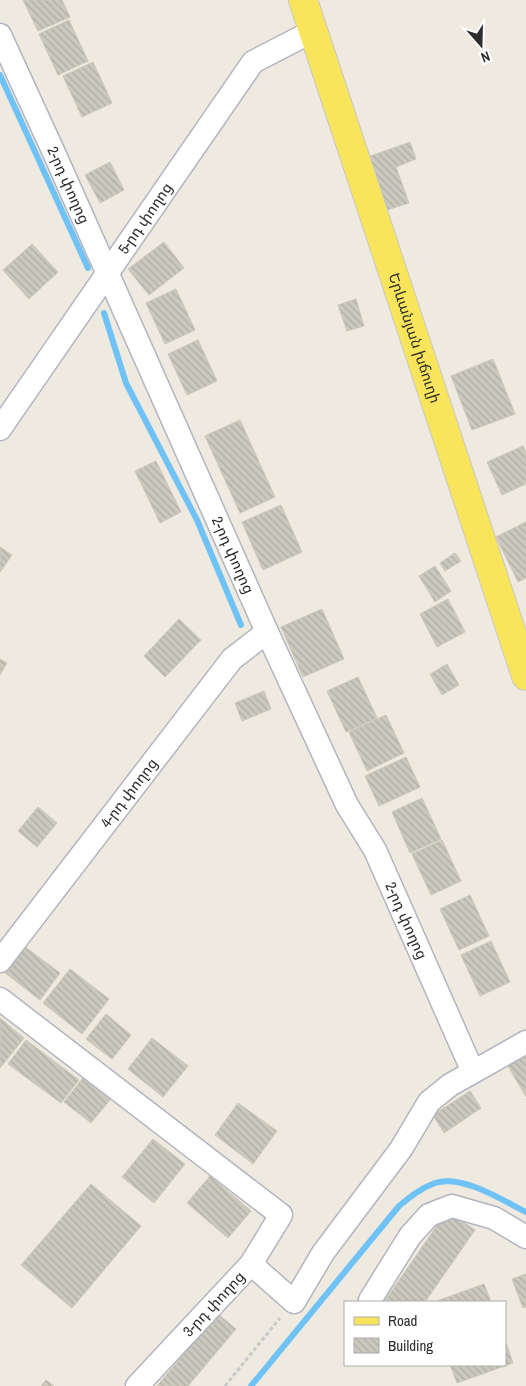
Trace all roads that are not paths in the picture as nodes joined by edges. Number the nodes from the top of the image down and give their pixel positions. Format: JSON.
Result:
{"nodes":[{"id":1,"x":303,"y":0,"type":"edge"},
{"id":2,"x":313,"y":31,"type":"junction"},
{"id":3,"x":0,"y":35,"type":"edge"},
{"id":4,"x":107,"y":275,"type":"junction"},
{"id":5,"x":0,"y":429,"type":"edge"},
{"id":6,"x":267,"y":632,"type":"junction"},
{"id":7,"x":526,"y":676,"type":"edge"},
{"id":8,"x":0,"y":961,"type":"edge"},
{"id":9,"x":0,"y":998,"type":"edge"},
{"id":10,"x":526,"y":1042,"type":"edge"},
{"id":11,"x":473,"y":1072,"type":"junction"},
{"id":12,"x":526,"y":1237,"type":"edge"},
{"id":13,"x":251,"y":1264,"type":"junction"},
{"id":14,"x":370,"y":1300,"type":"dead end"},
{"id":15,"x":137,"y":1386,"type":"edge"}],
"edges":[{"from":1,"to":2,"type":"main road","name":"Երևանյան խճուղի"},
{"from":2,"to":4,"type":"street","name":"5-րդ փողոց"},
{"from":2,"to":7,"type":"main road","name":"Երևանյան խճուղի"},
{"from":3,"to":4,"type":"street","name":"2-րդ փողոց"},
{"from":4,"to":5,"type":"street","name":"5-րդ փողոց"},
{"from":4,"to":6,"type":"street","name":"2-րդ փողոց"},
{"from":6,"to":8,"type":"street","name":"4-րդ փողոց"},
{"from":6,"to":11,"type":"street","name":"2-րդ փողոց"},
{"from":9,"to":13,"type":"street","name":"3-րդ փողոց"},
{"from":10,"to":11,"type":"street"},
{"from":11,"to":13,"type":"street"},
{"from":12,"to":14,"type":"street"},
{"from":13,"to":15,"type":"street","name":"3-րդ փողոց"}]}
